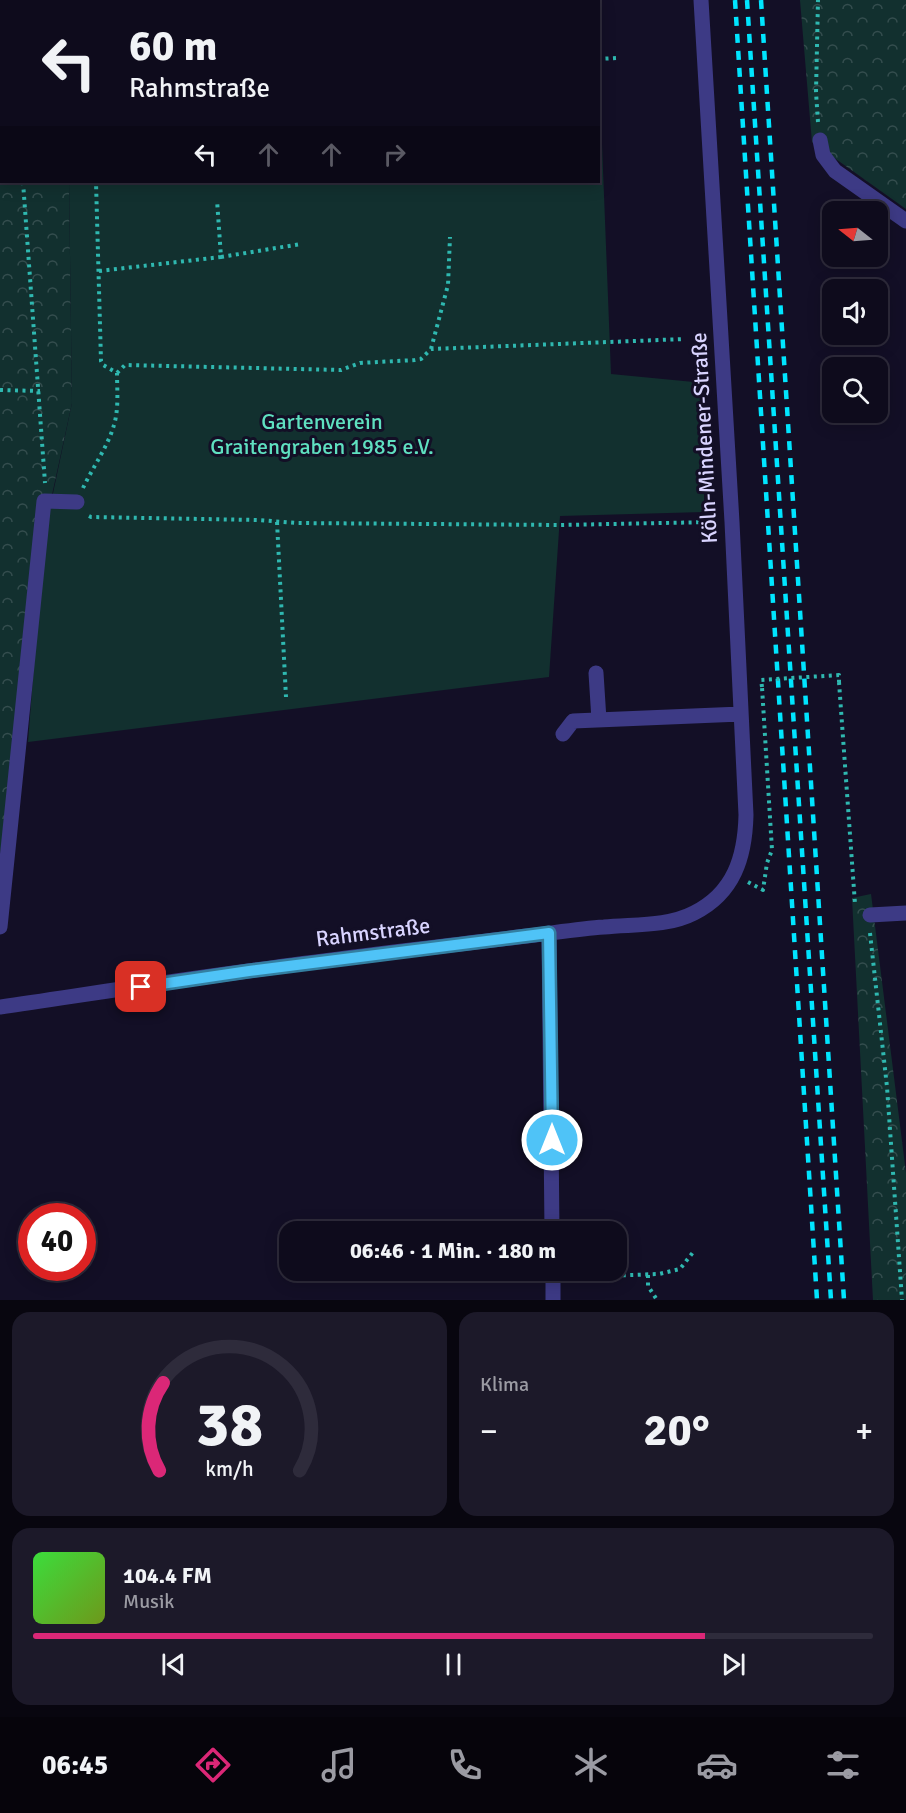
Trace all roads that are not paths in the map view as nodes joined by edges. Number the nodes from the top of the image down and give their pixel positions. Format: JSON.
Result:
{"nodes":[{"id":1,"x":700,"y":0,"type":"edge"},
{"id":2,"x":820,"y":140,"type":"road end"},
{"id":3,"x":906,"y":220,"type":"edge"},
{"id":4,"x":77,"y":502,"type":"road end"},
{"id":5,"x":596,"y":673,"type":"dead end"},
{"id":6,"x":741,"y":714,"type":"junction"},
{"id":7,"x":599,"y":720,"type":"junction"},
{"id":8,"x":563,"y":734,"type":"dead end"},
{"id":9,"x":735,"y":873,"type":"joint"},
{"id":10,"x":906,"y":913,"type":"edge"},
{"id":11,"x":865,"y":918,"type":"road end"},
{"id":12,"x":0,"y":927,"type":"edge"},
{"id":13,"x":549,"y":933,"type":"junction"},
{"id":14,"x":0,"y":1007,"type":"edge"},
{"id":15,"x":552,"y":1221,"type":"edge"},
{"id":16,"x":553,"y":1281,"type":"edge"},
{"id":17,"x":553,"y":1300,"type":"edge"}],
"edges":[{"from":1,"to":6,"type":"street","name":"Köln-Mindener-Straße"},
{"from":2,"to":3,"type":"street"},
{"from":4,"to":12,"type":"street"},
{"from":5,"to":7,"type":"street"},
{"from":6,"to":7,"type":"street"},
{"from":6,"to":9,"type":"street","name":"Köln-Mindener-Straße"},
{"from":7,"to":8,"type":"street"},
{"from":9,"to":13,"type":"street","name":"Rahmstraße"},
{"from":10,"to":11,"type":"street"},
{"from":13,"to":14,"type":"street","name":"Rahmstraße"},
{"from":13,"to":15,"type":"street"},
{"from":16,"to":17,"type":"street"}]}
